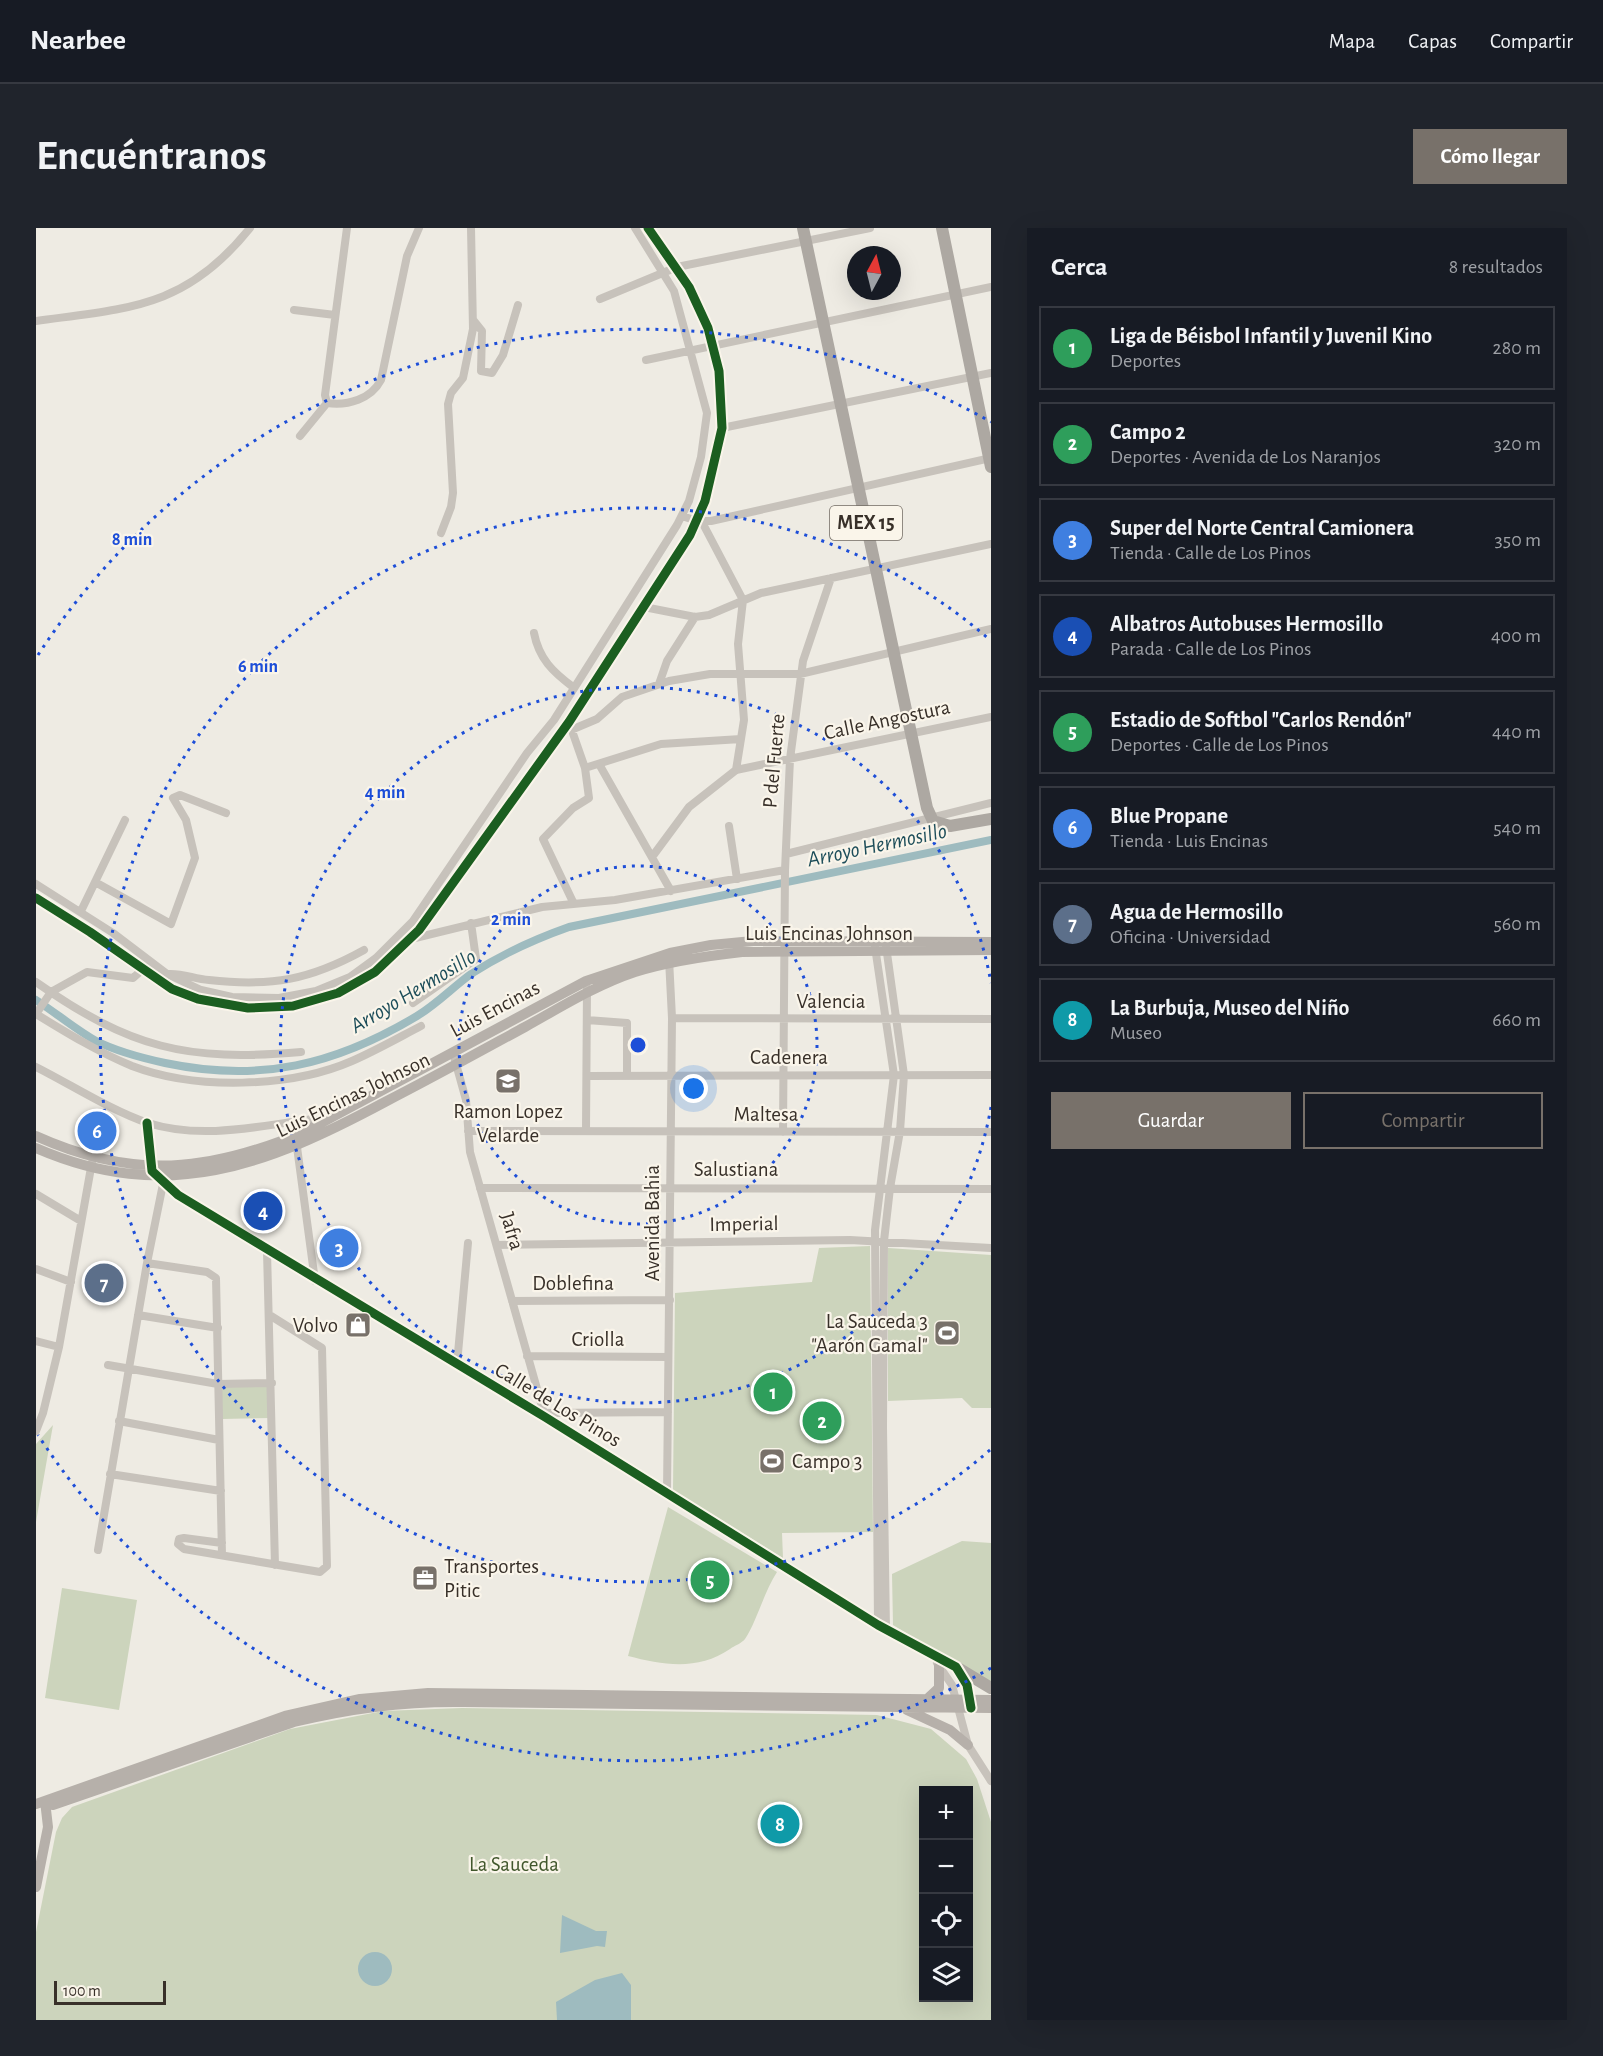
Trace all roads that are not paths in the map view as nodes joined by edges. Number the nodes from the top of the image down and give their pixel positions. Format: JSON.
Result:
{"nodes":[{"id":1,"x":250,"y":228,"type":"edge"},
{"id":2,"x":347,"y":228,"type":"edge"},
{"id":3,"x":419,"y":228,"type":"edge"},
{"id":4,"x":471,"y":228,"type":"edge"},
{"id":5,"x":635,"y":228,"type":"edge"},
{"id":6,"x":648,"y":228,"type":"edge"},
{"id":7,"x":803,"y":228,"type":"edge"},
{"id":8,"x":870,"y":228,"type":"edge"},
{"id":9,"x":942,"y":228,"type":"edge"},
{"id":10,"x":806,"y":242,"type":"junction"},
{"id":11,"x":677,"y":267,"type":"junction"},
{"id":12,"x":663,"y":271,"type":"junction"},
{"id":13,"x":991,"y":287,"type":"edge"},
{"id":14,"x":956,"y":294,"type":"junction"},
{"id":15,"x":600,"y":299,"type":"dead end"},
{"id":16,"x":518,"y":305,"type":"dead end"},
{"id":17,"x":294,"y":310,"type":"dead end"},
{"id":18,"x":335,"y":315,"type":"junction"},
{"id":19,"x":36,"y":321,"type":"edge"},
{"id":20,"x":474,"y":321,"type":"junction"},
{"id":21,"x":824,"y":322,"type":"junction"},
{"id":22,"x":713,"y":345,"type":"junction"},
{"id":23,"x":691,"y":349,"type":"junction"},
{"id":24,"x":646,"y":360,"type":"dead end"},
{"id":25,"x":991,"y":373,"type":"edge"},
{"id":26,"x":972,"y":377,"type":"junction"},
{"id":27,"x":841,"y":403,"type":"junction"},
{"id":28,"x":327,"y":404,"type":"junction"},
{"id":29,"x":722,"y":428,"type":"junction"},
{"id":30,"x":300,"y":436,"type":"dead end"},
{"id":31,"x":990,"y":461,"type":"edge"},
{"id":32,"x":858,"y":486,"type":"junction"},
{"id":33,"x":682,"y":516,"type":"junction"},
{"id":34,"x":700,"y":522,"type":"junction"},
{"id":35,"x":441,"y":533,"type":"dead end"},
{"id":36,"x":991,"y":544,"type":"edge"},
{"id":37,"x":875,"y":567,"type":"junction"},
{"id":38,"x":831,"y":578,"type":"junction"},
{"id":39,"x":743,"y":600,"type":"junction"},
{"id":40,"x":644,"y":607,"type":"junction"},
{"id":41,"x":695,"y":617,"type":"junction"},
{"id":42,"x":991,"y":629,"type":"edge"},
{"id":43,"x":534,"y":633,"type":"dead end"},
{"id":44,"x":893,"y":651,"type":"junction"},
{"id":45,"x":741,"y":672,"type":"junction"},
{"id":46,"x":800,"y":674,"type":"junction"},
{"id":47,"x":659,"y":684,"type":"junction"},
{"id":48,"x":573,"y":687,"type":"junction"},
{"id":49,"x":991,"y":717,"type":"edge"},
{"id":50,"x":570,"y":726,"type":"junction"},
{"id":51,"x":910,"y":734,"type":"junction"},
{"id":52,"x":741,"y":739,"type":"junction"},
{"id":53,"x":790,"y":759,"type":"junction"},
{"id":54,"x":599,"y":764,"type":"junction"},
{"id":55,"x":585,"y":768,"type":"junction"},
{"id":56,"x":736,"y":770,"type":"junction"},
{"id":57,"x":991,"y":803,"type":"edge"},
{"id":58,"x":489,"y":808,"type":"junction"},
{"id":59,"x":226,"y":813,"type":"dead end"},
{"id":60,"x":500,"y":816,"type":"junction"},
{"id":61,"x":930,"y":818,"type":"junction"},
{"id":62,"x":991,"y":819,"type":"edge"},
{"id":63,"x":125,"y":820,"type":"dead end"},
{"id":64,"x":729,"y":826,"type":"dead end"},
{"id":65,"x":786,"y":854,"type":"junction"},
{"id":66,"x":652,"y":856,"type":"junction"},
{"id":67,"x":785,"y":870,"type":"junction"},
{"id":68,"x":737,"y":879,"type":"junction"},
{"id":69,"x":95,"y":882,"type":"junction"},
{"id":70,"x":36,"y":884,"type":"edge"},
{"id":71,"x":671,"y":891,"type":"junction"},
{"id":72,"x":36,"y":898,"type":"edge"},
{"id":73,"x":573,"y":902,"type":"junction"},
{"id":74,"x":81,"y":911,"type":"junction"},
{"id":75,"x":471,"y":923,"type":"junction"},
{"id":76,"x":411,"y":939,"type":"junction"},
{"id":77,"x":991,"y":942,"type":"edge"},
{"id":78,"x":785,"y":947,"type":"junction"},
{"id":79,"x":881,"y":947,"type":"junction"},
{"id":80,"x":364,"y":950,"type":"dead end"},
{"id":81,"x":991,"y":950,"type":"edge"},
{"id":82,"x":669,"y":958,"type":"junction"},
{"id":83,"x":150,"y":962,"type":"junction"},
{"id":84,"x":143,"y":971,"type":"junction"},
{"id":85,"x":167,"y":974,"type":"junction"},
{"id":86,"x":36,"y":982,"type":"edge"},
{"id":87,"x":587,"y":987,"type":"junction"},
{"id":88,"x":50,"y":993,"type":"junction"},
{"id":89,"x":413,"y":1004,"type":"dead end"},
{"id":90,"x":36,"y":1014,"type":"edge"},
{"id":91,"x":672,"y":1018,"type":"junction"},
{"id":92,"x":784,"y":1019,"type":"junction"},
{"id":93,"x":891,"y":1019,"type":"junction"},
{"id":94,"x":991,"y":1019,"type":"edge"},
{"id":95,"x":587,"y":1020,"type":"junction"},
{"id":96,"x":421,"y":1026,"type":"dead end"},
{"id":97,"x":301,"y":1052,"type":"dead end"},
{"id":98,"x":453,"y":1053,"type":"junction"},
{"id":99,"x":458,"y":1064,"type":"junction"},
{"id":100,"x":36,"y":1067,"type":"edge"},
{"id":101,"x":783,"y":1075,"type":"junction"},
{"id":102,"x":894,"y":1075,"type":"junction"},
{"id":103,"x":904,"y":1075,"type":"junction"},
{"id":104,"x":587,"y":1076,"type":"junction"},
{"id":105,"x":627,"y":1076,"type":"junction"},
{"id":106,"x":670,"y":1076,"type":"junction"},
{"id":107,"x":991,"y":1076,"type":"edge"},
{"id":108,"x":323,"y":1122,"type":"junction"},
{"id":109,"x":147,"y":1123,"type":"junction"},
{"id":110,"x":468,"y":1131,"type":"junction"},
{"id":111,"x":586,"y":1131,"type":"junction"},
{"id":112,"x":670,"y":1131,"type":"junction"},
{"id":113,"x":887,"y":1131,"type":"junction"},
{"id":114,"x":900,"y":1131,"type":"junction"},
{"id":115,"x":783,"y":1132,"type":"junction"},
{"id":116,"x":991,"y":1132,"type":"edge"},
{"id":117,"x":36,"y":1136,"type":"edge"},
{"id":118,"x":297,"y":1147,"type":"junction"},
{"id":119,"x":36,"y":1148,"type":"edge"},
{"id":120,"x":92,"y":1162,"type":"junction"},
{"id":121,"x":152,"y":1170,"type":"junction"},
{"id":122,"x":163,"y":1184,"type":"junction"},
{"id":123,"x":670,"y":1187,"type":"junction"},
{"id":124,"x":480,"y":1188,"type":"junction"},
{"id":125,"x":878,"y":1188,"type":"junction"},
{"id":126,"x":890,"y":1188,"type":"junction"},
{"id":127,"x":991,"y":1189,"type":"edge"},
{"id":128,"x":36,"y":1194,"type":"edge"},
{"id":129,"x":81,"y":1221,"type":"junction"},
{"id":130,"x":875,"y":1241,"type":"junction"},
{"id":131,"x":884,"y":1241,"type":"junction"},
{"id":132,"x":468,"y":1243,"type":"dead end"},
{"id":133,"x":670,"y":1243,"type":"junction"},
{"id":134,"x":498,"y":1245,"type":"junction"},
{"id":135,"x":991,"y":1248,"type":"edge"},
{"id":136,"x":267,"y":1251,"type":"junction"},
{"id":137,"x":147,"y":1263,"type":"junction"},
{"id":138,"x":36,"y":1269,"type":"edge"},
{"id":139,"x":315,"y":1281,"type":"junction"},
{"id":140,"x":70,"y":1282,"type":"junction"},
{"id":141,"x":670,"y":1300,"type":"junction"},
{"id":142,"x":512,"y":1301,"type":"junction"},
{"id":143,"x":138,"y":1315,"type":"junction"},
{"id":144,"x":271,"y":1316,"type":"junction"},
{"id":145,"x":218,"y":1328,"type":"junction"},
{"id":146,"x":36,"y":1341,"type":"edge"},
{"id":147,"x":59,"y":1347,"type":"junction"},
{"id":148,"x":527,"y":1356,"type":"junction"},
{"id":149,"x":668,"y":1357,"type":"junction"},
{"id":150,"x":457,"y":1364,"type":"junction"},
{"id":151,"x":108,"y":1365,"type":"dead end"},
{"id":152,"x":129,"y":1367,"type":"junction"},
{"id":153,"x":272,"y":1383,"type":"junction"},
{"id":154,"x":218,"y":1384,"type":"junction"},
{"id":155,"x":879,"y":1401,"type":"junction"},
{"id":156,"x":40,"y":1412,"type":"edge"},
{"id":157,"x":668,"y":1412,"type":"junction"},
{"id":158,"x":545,"y":1415,"type":"junction"},
{"id":159,"x":119,"y":1421,"type":"junction"},
{"id":160,"x":36,"y":1431,"type":"edge"},
{"id":161,"x":219,"y":1440,"type":"junction"},
{"id":162,"x":110,"y":1474,"type":"junction"},
{"id":163,"x":221,"y":1491,"type":"junction"},
{"id":164,"x":668,"y":1492,"type":"junction"},
{"id":165,"x":222,"y":1542,"type":"junction"},
{"id":166,"x":98,"y":1550,"type":"dead end"},
{"id":167,"x":222,"y":1555,"type":"junction"},
{"id":168,"x":275,"y":1564,"type":"junction"},
{"id":169,"x":878,"y":1625,"type":"junction"},
{"id":170,"x":886,"y":1630,"type":"junction"},
{"id":171,"x":927,"y":1652,"type":"junction"},
{"id":172,"x":939,"y":1666,"type":"junction"},
{"id":173,"x":956,"y":1667,"type":"junction"},
{"id":174,"x":991,"y":1688,"type":"edge"},
{"id":175,"x":991,"y":1700,"type":"edge"},
{"id":176,"x":925,"y":1701,"type":"junction"},
{"id":177,"x":970,"y":1704,"type":"junction"},
{"id":178,"x":958,"y":1705,"type":"junction"},
{"id":179,"x":904,"y":1708,"type":"junction"},
{"id":180,"x":991,"y":1708,"type":"edge"},
{"id":181,"x":968,"y":1745,"type":"junction"},
{"id":182,"x":991,"y":1781,"type":"edge"},
{"id":183,"x":41,"y":1806,"type":"edge"},
{"id":184,"x":36,"y":1887,"type":"edge"}],
"edges":[{"from":1,"to":19,"type":"street"},
{"from":2,"to":18,"type":"street"},
{"from":3,"to":28,"type":"street"},
{"from":4,"to":20,"type":"street"},
{"from":5,"to":12,"type":"street"},
{"from":6,"to":11,"type":"street"},
{"from":7,"to":10,"type":"highway","number":"MEX 15"},
{"from":8,"to":10,"type":"street"},
{"from":9,"to":14,"type":"highway"},
{"from":10,"to":11,"type":"street"},
{"from":10,"to":21,"type":"highway","number":"MEX 15"},
{"from":11,"to":12,"type":"street"},
{"from":11,"to":22,"type":"street"},
{"from":12,"to":15,"type":"street"},
{"from":12,"to":23,"type":"street"},
{"from":13,"to":14,"type":"street"},
{"from":14,"to":21,"type":"street"},
{"from":14,"to":26,"type":"highway"},
{"from":16,"to":20,"type":"street"},
{"from":17,"to":18,"type":"street"},
{"from":18,"to":28,"type":"street"},
{"from":20,"to":35,"type":"street"},
{"from":21,"to":22,"type":"street"},
{"from":21,"to":27,"type":"highway","number":"MEX 15"},
{"from":22,"to":23,"type":"street"},
{"from":22,"to":29,"type":"street"},
{"from":23,"to":24,"type":"street"},
{"from":23,"to":33,"type":"street"},
{"from":25,"to":26,"type":"street"},
{"from":26,"to":27,"type":"street"},
{"from":26,"to":31,"type":"highway"},
{"from":27,"to":29,"type":"street"},
{"from":27,"to":32,"type":"highway","number":"MEX 15"},
{"from":28,"to":30,"type":"street"},
{"from":29,"to":34,"type":"street"},
{"from":31,"to":32,"type":"street"},
{"from":32,"to":34,"type":"street"},
{"from":32,"to":37,"type":"highway","number":"MEX 15"},
{"from":33,"to":34,"type":"street"},
{"from":33,"to":48,"type":"street"},
{"from":34,"to":39,"type":"street"},
{"from":34,"to":40,"type":"street"},
{"from":36,"to":37,"type":"street"},
{"from":37,"to":38,"type":"street"},
{"from":37,"to":44,"type":"highway","number":"MEX 15"},
{"from":38,"to":39,"type":"street"},
{"from":38,"to":46,"type":"street","name":"P del Fuerte"},
{"from":39,"to":41,"type":"street"},
{"from":39,"to":45,"type":"street"},
{"from":40,"to":41,"type":"street"},
{"from":40,"to":50,"type":"street"},
{"from":41,"to":47,"type":"street"},
{"from":42,"to":44,"type":"street"},
{"from":43,"to":48,"type":"street"},
{"from":44,"to":46,"type":"street"},
{"from":44,"to":51,"type":"highway","number":"MEX 15"},
{"from":45,"to":46,"type":"street"},
{"from":45,"to":47,"type":"street"},
{"from":45,"to":52,"type":"street"},
{"from":46,"to":53,"type":"street","name":"P del Fuerte"},
{"from":47,"to":50,"type":"street"},
{"from":48,"to":58,"type":"street"},
{"from":49,"to":51,"type":"street","name":"Calle Angostura"},
{"from":50,"to":55,"type":"street"},
{"from":50,"to":60,"type":"street"},
{"from":51,"to":53,"type":"street","name":"Calle Angostura"},
{"from":51,"to":61,"type":"highway","number":"MEX 15"},
{"from":52,"to":54,"type":"street"},
{"from":52,"to":56,"type":"street"},
{"from":53,"to":56,"type":"street","name":"Calle Angostura"},
{"from":53,"to":65,"type":"street","name":"P del Fuerte"},
{"from":54,"to":55,"type":"street"},
{"from":54,"to":66,"type":"street"},
{"from":55,"to":73,"type":"street"},
{"from":56,"to":66,"type":"street"},
{"from":57,"to":61,"type":"street"},
{"from":58,"to":60,"type":"street"},
{"from":58,"to":85,"type":"street"},
{"from":59,"to":69,"type":"street"},
{"from":60,"to":76,"type":"street"},
{"from":61,"to":62,"type":"highway"},
{"from":61,"to":65,"type":"street"},
{"from":63,"to":69,"type":"street"},
{"from":64,"to":68,"type":"street"},
{"from":65,"to":67,"type":"street","name":"P del Fuerte"},
{"from":66,"to":71,"type":"street"},
{"from":67,"to":68,"type":"street"},
{"from":67,"to":78,"type":"street","name":"P del Fuerte"},
{"from":68,"to":71,"type":"street"},
{"from":69,"to":74,"type":"street"},
{"from":70,"to":74,"type":"street"},
{"from":71,"to":73,"type":"street"},
{"from":72,"to":84,"type":"street"},
{"from":73,"to":75,"type":"street"},
{"from":74,"to":83,"type":"street"},
{"from":75,"to":76,"type":"street"},
{"from":75,"to":89,"type":"street"},
{"from":76,"to":84,"type":"street"},
{"from":77,"to":79,"type":"main road"},
{"from":78,"to":79,"type":"main road","name":"Luis Encinas Johnson"},
{"from":78,"to":82,"type":"main road","name":"Luis Encinas Johnson"},
{"from":78,"to":92,"type":"street","name":"P del Fuerte"},
{"from":79,"to":81,"type":"main road","name":"Luis Encinas Johnson"},
{"from":79,"to":93,"type":"street"},
{"from":80,"to":85,"type":"street"},
{"from":82,"to":87,"type":"main road","name":"Luis Encinas Johnson"},
{"from":82,"to":91,"type":"street","name":"Avenida Bahia"},
{"from":83,"to":84,"type":"street"},
{"from":83,"to":85,"type":"street"},
{"from":84,"to":88,"type":"street"},
{"from":86,"to":88,"type":"street"},
{"from":87,"to":95,"type":"street"},
{"from":87,"to":98,"type":"main road","name":"Luis Encinas"},
{"from":87,"to":99,"type":"main road","name":"Luis Encinas Johnson"},
{"from":88,"to":90,"type":"street"},
{"from":88,"to":97,"type":"street"},
{"from":90,"to":96,"type":"street"},
{"from":91,"to":92,"type":"street","name":"Valencia"},
{"from":91,"to":106,"type":"street","name":"Avenida Bahia"},
{"from":92,"to":93,"type":"street","name":"Valencia"},
{"from":92,"to":101,"type":"street","name":"P del Fuerte"},
{"from":93,"to":94,"type":"street","name":"Valencia"},
{"from":93,"to":102,"type":"street"},
{"from":93,"to":103,"type":"street"},
{"from":95,"to":104,"type":"street"},
{"from":95,"to":105,"type":"street"},
{"from":98,"to":99,"type":"street","name":"Jafra"},
{"from":98,"to":108,"type":"main road","name":"Luis Encinas"},
{"from":99,"to":110,"type":"street","name":"Jafra"},
{"from":99,"to":118,"type":"main road","name":"Luis Encinas Johnson"},
{"from":100,"to":109,"type":"street"},
{"from":101,"to":102,"type":"street","name":"Cadenera"},
{"from":101,"to":106,"type":"street","name":"Cadenera"},
{"from":101,"to":115,"type":"street","name":"P del Fuerte"},
{"from":102,"to":103,"type":"street","name":"Cadenera"},
{"from":102,"to":113,"type":"street"},
{"from":103,"to":107,"type":"street","name":"Cadenera"},
{"from":103,"to":114,"type":"street"},
{"from":104,"to":105,"type":"street","name":"Cadenera"},
{"from":104,"to":111,"type":"street"},
{"from":105,"to":106,"type":"street","name":"Cadenera"},
{"from":106,"to":112,"type":"street","name":"Avenida Bahia"},
{"from":108,"to":109,"type":"street"},
{"from":108,"to":121,"type":"main road","name":"Luis Encinas"},
{"from":109,"to":121,"type":"street"},
{"from":110,"to":111,"type":"street","name":"Maltesa"},
{"from":110,"to":124,"type":"street","name":"Jafra"},
{"from":111,"to":112,"type":"street","name":"Maltesa"},
{"from":112,"to":115,"type":"street","name":"Maltesa"},
{"from":112,"to":123,"type":"street","name":"Avenida Bahia"},
{"from":113,"to":114,"type":"street","name":"Maltesa"},
{"from":113,"to":115,"type":"street","name":"Maltesa"},
{"from":113,"to":125,"type":"street"},
{"from":114,"to":116,"type":"street","name":"Maltesa"},
{"from":114,"to":126,"type":"street"},
{"from":117,"to":120,"type":"main road"},
{"from":118,"to":121,"type":"main road","name":"Luis Encinas Johnson"},
{"from":118,"to":139,"type":"street"},
{"from":119,"to":120,"type":"main road","name":"Luis Encinas Johnson"},
{"from":120,"to":121,"type":"main road","name":"Luis Encinas Johnson"},
{"from":120,"to":129,"type":"street"},
{"from":121,"to":122,"type":"street","name":"Calle de Los Pinos"},
{"from":122,"to":136,"type":"street","name":"Calle de Los Pinos"},
{"from":122,"to":137,"type":"street"},
{"from":123,"to":124,"type":"street","name":"Salustiana"},
{"from":123,"to":125,"type":"street","name":"Salustiana"},
{"from":123,"to":133,"type":"street","name":"Avenida Bahia"},
{"from":124,"to":134,"type":"street","name":"Jafra"},
{"from":125,"to":126,"type":"street","name":"Salustiana"},
{"from":125,"to":130,"type":"street"},
{"from":126,"to":127,"type":"street","name":"Salustiana"},
{"from":126,"to":131,"type":"street"},
{"from":128,"to":129,"type":"street"},
{"from":129,"to":140,"type":"street"},
{"from":130,"to":131,"type":"street","name":"Imperial"},
{"from":130,"to":133,"type":"street","name":"Imperial"},
{"from":130,"to":155,"type":"street"},
{"from":131,"to":135,"type":"street","name":"Imperial"},
{"from":131,"to":155,"type":"street"},
{"from":132,"to":150,"type":"street"},
{"from":133,"to":134,"type":"street","name":"Imperial"},
{"from":133,"to":141,"type":"street","name":"Avenida Bahia"},
{"from":134,"to":142,"type":"street","name":"Jafra"},
{"from":136,"to":139,"type":"street","name":"Calle de Los Pinos"},
{"from":136,"to":144,"type":"street"},
{"from":137,"to":143,"type":"street"},
{"from":137,"to":145,"type":"street"},
{"from":138,"to":140,"type":"street"},
{"from":139,"to":150,"type":"street","name":"Calle de Los Pinos"},
{"from":140,"to":147,"type":"street"},
{"from":141,"to":142,"type":"street","name":"Doblefina"},
{"from":141,"to":149,"type":"street","name":"Avenida Bahia"},
{"from":142,"to":148,"type":"street","name":"Jafra"},
{"from":143,"to":145,"type":"street"},
{"from":143,"to":152,"type":"street"},
{"from":144,"to":153,"type":"street"},
{"from":144,"to":168,"type":"street"},
{"from":145,"to":154,"type":"street"},
{"from":146,"to":147,"type":"street"},
{"from":147,"to":156,"type":"street"},
{"from":148,"to":149,"type":"street","name":"Criolla"},
{"from":148,"to":158,"type":"street","name":"Jafra"},
{"from":149,"to":157,"type":"street","name":"Avenida Bahia"},
{"from":150,"to":158,"type":"street","name":"Calle de Los Pinos"},
{"from":151,"to":152,"type":"street"},
{"from":152,"to":154,"type":"street"},
{"from":152,"to":159,"type":"street"},
{"from":153,"to":154,"type":"street"},
{"from":153,"to":168,"type":"street"},
{"from":154,"to":161,"type":"street"},
{"from":155,"to":169,"type":"street"},
{"from":155,"to":170,"type":"street"},
{"from":156,"to":160,"type":"street"},
{"from":157,"to":158,"type":"street"},
{"from":157,"to":164,"type":"street","name":"Avenida Bahia"},
{"from":158,"to":164,"type":"street","name":"Calle de Los Pinos"},
{"from":159,"to":161,"type":"street"},
{"from":159,"to":162,"type":"street"},
{"from":161,"to":163,"type":"street"},
{"from":162,"to":163,"type":"street"},
{"from":162,"to":166,"type":"street"},
{"from":163,"to":165,"type":"street"},
{"from":164,"to":169,"type":"street","name":"Calle de Los Pinos"},
{"from":165,"to":167,"type":"street"},
{"from":165,"to":167,"type":"street"},
{"from":167,"to":168,"type":"street"},
{"from":169,"to":170,"type":"street","name":"Calle de Los Pinos"},
{"from":170,"to":171,"type":"street","name":"Calle de Los Pinos"},
{"from":171,"to":172,"type":"street"},
{"from":171,"to":173,"type":"street","name":"Calle de Los Pinos"},
{"from":172,"to":176,"type":"main road"},
{"from":172,"to":178,"type":"street"},
{"from":173,"to":174,"type":"highway"},
{"from":173,"to":177,"type":"street"},
{"from":175,"to":177,"type":"main road"},
{"from":176,"to":178,"type":"main road"},
{"from":176,"to":183,"type":"main road"},
{"from":177,"to":178,"type":"main road"},
{"from":177,"to":180,"type":"main road"},
{"from":178,"to":179,"type":"main road"},
{"from":178,"to":181,"type":"street"},
{"from":179,"to":181,"type":"main road"},
{"from":179,"to":183,"type":"main road"},
{"from":181,"to":182,"type":"street"},
{"from":183,"to":184,"type":"main road"}]}
